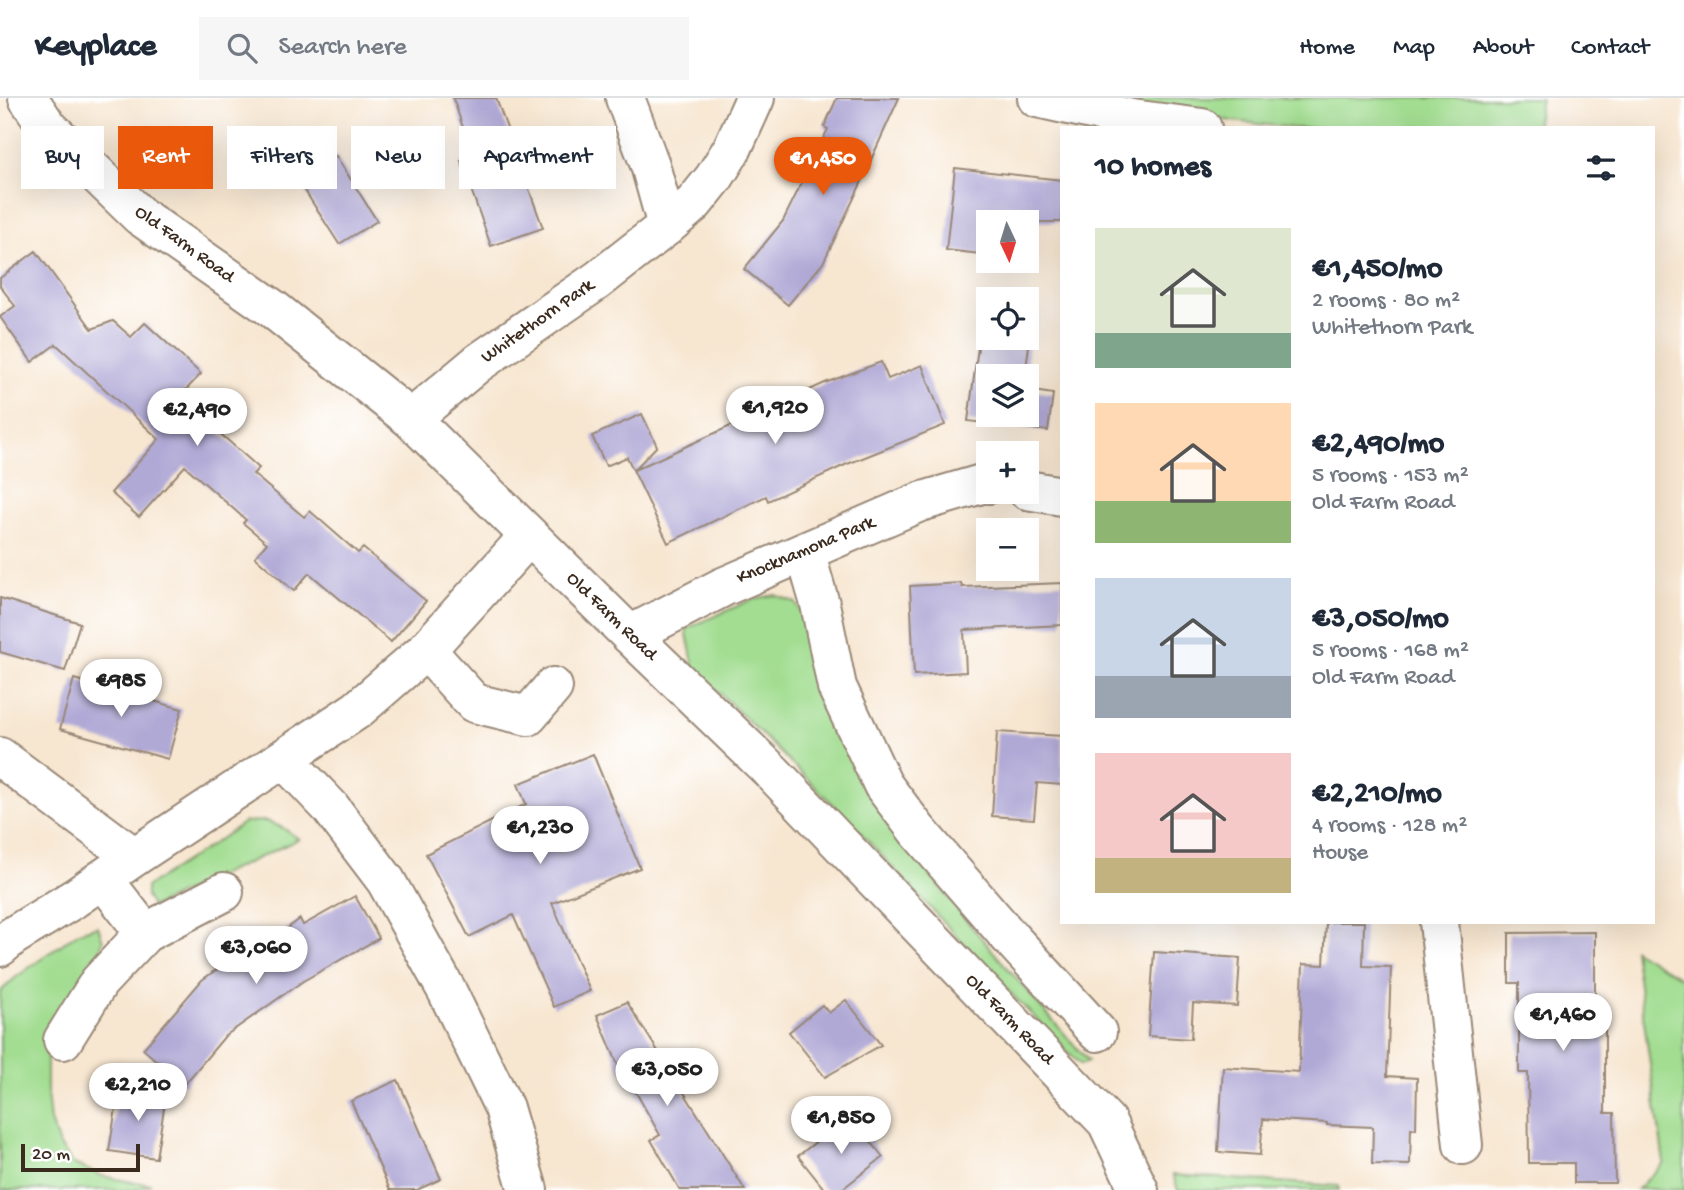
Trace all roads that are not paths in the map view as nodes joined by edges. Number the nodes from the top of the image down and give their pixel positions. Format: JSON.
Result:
{"nodes":[{"id":1,"x":28,"y":98,"type":"edge"},
{"id":2,"x":625,"y":98,"type":"edge"},
{"id":3,"x":755,"y":98,"type":"edge"},
{"id":4,"x":1037,"y":98,"type":"edge"},
{"id":5,"x":1186,"y":126,"type":"edge"},
{"id":6,"x":667,"y":226,"type":"junction"},
{"id":7,"x":411,"y":419,"type":"junction"},
{"id":8,"x":976,"y":486,"type":"edge"},
{"id":9,"x":1039,"y":492,"type":"edge"},
{"id":10,"x":1060,"y":496,"type":"edge"},
{"id":11,"x":529,"y":536,"type":"junction"},
{"id":12,"x":805,"y":552,"type":"junction"},
{"id":13,"x":630,"y":635,"type":"junction"},
{"id":14,"x":426,"y":650,"type":"junction"},
{"id":15,"x":553,"y":687,"type":"dead end"},
{"id":16,"x":0,"y":757,"type":"edge"},
{"id":17,"x":284,"y":760,"type":"junction"},
{"id":18,"x":134,"y":857,"type":"junction"},
{"id":19,"x":103,"y":879,"type":"junction"},
{"id":20,"x":224,"y":892,"type":"dead end"},
{"id":21,"x":1439,"y":924,"type":"edge"},
{"id":22,"x":145,"y":933,"type":"junction"},
{"id":23,"x":0,"y":947,"type":"edge"},
{"id":24,"x":1097,"y":1032,"type":"dead end"},
{"id":25,"x":63,"y":1040,"type":"dead end"},
{"id":26,"x":1463,"y":1145,"type":"dead end"},
{"id":27,"x":528,"y":1190,"type":"edge"},
{"id":28,"x":1139,"y":1190,"type":"edge"}],
"edges":[{"from":1,"to":7,"type":"street","name":"Old Farm Road"},
{"from":2,"to":6,"type":"street"},
{"from":3,"to":6,"type":"street","name":"Whitethorn Park"},
{"from":4,"to":5,"type":"street"},
{"from":6,"to":7,"type":"street","name":"Whitethorn Park"},
{"from":7,"to":11,"type":"street","name":"Old Farm Road"},
{"from":8,"to":12,"type":"street","name":"Knocknamona Park"},
{"from":9,"to":10,"type":"street"},
{"from":11,"to":13,"type":"street","name":"Old Farm Road"},
{"from":11,"to":14,"type":"street"},
{"from":12,"to":13,"type":"street","name":"Knocknamona Park"},
{"from":12,"to":24,"type":"street"},
{"from":13,"to":28,"type":"street","name":"Old Farm Road"},
{"from":14,"to":15,"type":"street"},
{"from":14,"to":17,"type":"street"},
{"from":16,"to":18,"type":"street"},
{"from":17,"to":18,"type":"street"},
{"from":17,"to":27,"type":"street"},
{"from":18,"to":19,"type":"street"},
{"from":19,"to":22,"type":"street"},
{"from":19,"to":23,"type":"street"},
{"from":20,"to":22,"type":"street"},
{"from":21,"to":26,"type":"street"},
{"from":22,"to":25,"type":"street"}]}
